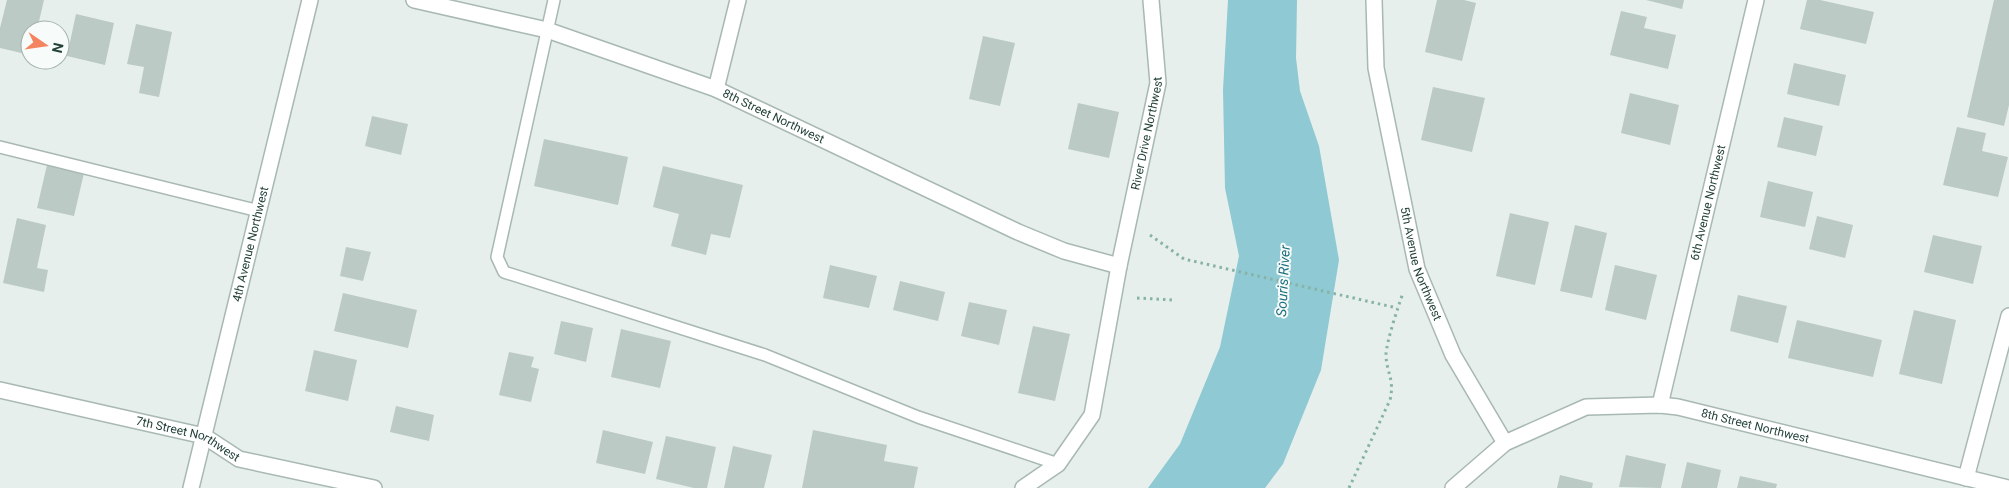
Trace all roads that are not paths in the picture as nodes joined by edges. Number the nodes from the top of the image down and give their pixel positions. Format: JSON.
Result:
{"nodes":[{"id":1,"x":310,"y":0,"type":"edge"},
{"id":2,"x":414,"y":0,"type":"edge"},
{"id":3,"x":554,"y":0,"type":"edge"},
{"id":4,"x":738,"y":0,"type":"edge"},
{"id":5,"x":1150,"y":0,"type":"edge"},
{"id":6,"x":1374,"y":0,"type":"edge"},
{"id":7,"x":1756,"y":0,"type":"edge"},
{"id":8,"x":547,"y":30,"type":"junction"},
{"id":9,"x":716,"y":89,"type":"junction"},
{"id":10,"x":0,"y":147,"type":"edge"},
{"id":11,"x":259,"y":211,"type":"junction"},
{"id":12,"x":1119,"y":266,"type":"junction"},
{"id":13,"x":2009,"y":316,"type":"edge"},
{"id":14,"x":0,"y":390,"type":"edge"},
{"id":15,"x":1660,"y":405,"type":"junction"},
{"id":16,"x":204,"y":436,"type":"junction"},
{"id":17,"x":1505,"y":442,"type":"junction"},
{"id":18,"x":1058,"y":464,"type":"junction"},
{"id":19,"x":1966,"y":478,"type":"junction"},
{"id":20,"x":191,"y":488,"type":"edge"},
{"id":21,"x":374,"y":488,"type":"edge"},
{"id":22,"x":1024,"y":488,"type":"edge"},
{"id":23,"x":1454,"y":488,"type":"edge"},
{"id":24,"x":2008,"y":488,"type":"edge"}],
"edges":[{"from":1,"to":11,"type":"street","name":"4th Avenue Northwest"},
{"from":2,"to":8,"type":"street","name":"8th Street Northwest"},
{"from":3,"to":8,"type":"lane"},
{"from":4,"to":9,"type":"street"},
{"from":5,"to":12,"type":"street","name":"River Drive Northwest"},
{"from":6,"to":17,"type":"street","name":"5th Avenue Northwest"},
{"from":7,"to":15,"type":"street","name":"6th Avenue Northwest"},
{"from":8,"to":9,"type":"street","name":"8th Street Northwest"},
{"from":8,"to":18,"type":"lane"},
{"from":9,"to":12,"type":"street","name":"8th Street Northwest"},
{"from":10,"to":11,"type":"lane"},
{"from":11,"to":16,"type":"street","name":"4th Avenue Northwest"},
{"from":12,"to":18,"type":"street","name":"River Drive Northwest"},
{"from":13,"to":19,"type":"street"},
{"from":14,"to":16,"type":"street","name":"7th Street Northwest"},
{"from":15,"to":17,"type":"street","name":"8th Street Northwest"},
{"from":15,"to":19,"type":"street","name":"8th Street Northwest"},
{"from":16,"to":20,"type":"street","name":"4th Avenue Northwest"},
{"from":16,"to":21,"type":"street","name":"7th Street Northwest"},
{"from":17,"to":23,"type":"street"},
{"from":18,"to":22,"type":"street"},
{"from":19,"to":24,"type":"street","name":"8th Street Northwest"}]}
